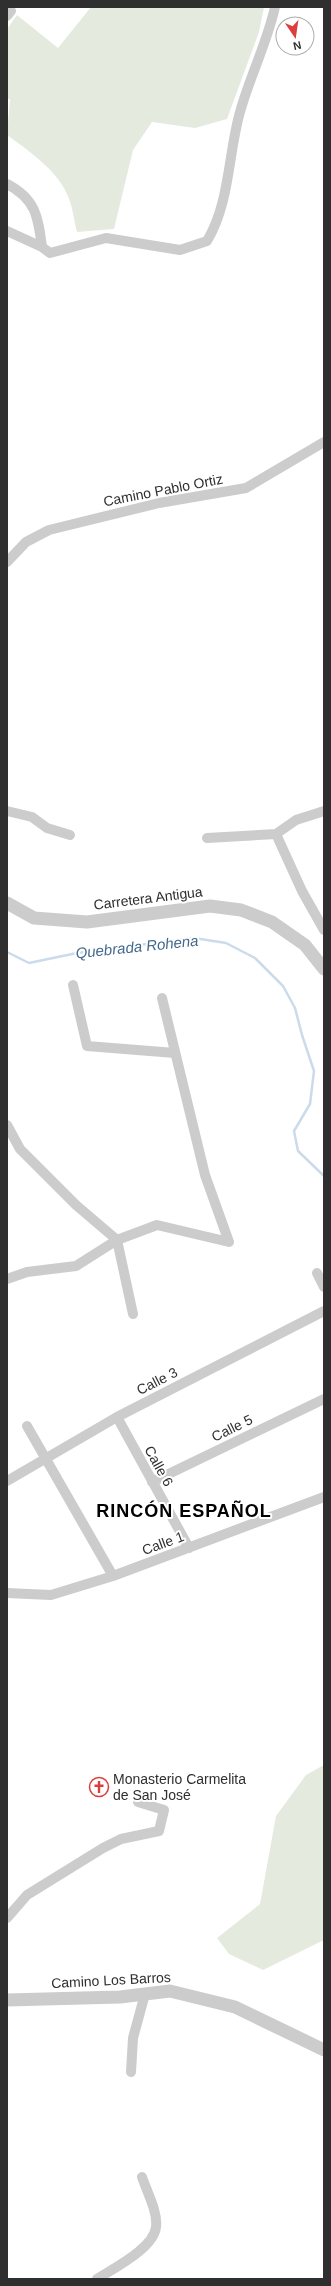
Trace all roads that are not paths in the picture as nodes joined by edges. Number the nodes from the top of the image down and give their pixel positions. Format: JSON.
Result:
{"nodes":[{"id":1,"x":275,"y":7,"type":"edge"},
{"id":2,"x":7,"y":184,"type":"edge"},
{"id":3,"x":7,"y":231,"type":"edge"},
{"id":4,"x":42,"y":247,"type":"junction"},
{"id":5,"x":324,"y":442,"type":"edge"},
{"id":6,"x":7,"y":562,"type":"edge"},
{"id":7,"x":7,"y":811,"type":"edge"},
{"id":8,"x":324,"y":811,"type":"edge"},
{"id":9,"x":276,"y":834,"type":"junction"},
{"id":10,"x":70,"y":835,"type":"dead end"},
{"id":11,"x":207,"y":838,"type":"dead end"},
{"id":12,"x":7,"y":903,"type":"edge"},
{"id":13,"x":324,"y":930,"type":"edge"},
{"id":14,"x":324,"y":969,"type":"edge"},
{"id":15,"x":73,"y":985,"type":"dead end"},
{"id":16,"x":162,"y":998,"type":"dead end"},
{"id":17,"x":175,"y":1053,"type":"junction"},
{"id":18,"x":7,"y":1124,"type":"edge"},
{"id":19,"x":117,"y":1240,"type":"junction"},
{"id":20,"x":317,"y":1273,"type":"dead end"},
{"id":21,"x":7,"y":1279,"type":"edge"},
{"id":22,"x":324,"y":1287,"type":"edge"},
{"id":23,"x":324,"y":1311,"type":"edge"},
{"id":24,"x":133,"y":1314,"type":"dead end"},
{"id":25,"x":324,"y":1399,"type":"edge"},
{"id":26,"x":117,"y":1418,"type":"junction"},
{"id":27,"x":27,"y":1426,"type":"dead end"},
{"id":28,"x":47,"y":1459,"type":"junction"},
{"id":29,"x":7,"y":1481,"type":"edge"},
{"id":30,"x":152,"y":1482,"type":"junction"},
{"id":31,"x":324,"y":1497,"type":"edge"},
{"id":32,"x":189,"y":1548,"type":"junction"},
{"id":33,"x":113,"y":1576,"type":"junction"},
{"id":34,"x":7,"y":1593,"type":"edge"},
{"id":35,"x":138,"y":1802,"type":"dead end"},
{"id":36,"x":7,"y":1918,"type":"edge"},
{"id":37,"x":146,"y":1994,"type":"junction"},
{"id":38,"x":7,"y":2000,"type":"edge"},
{"id":39,"x":324,"y":2050,"type":"edge"},
{"id":40,"x":131,"y":2072,"type":"dead end"},
{"id":41,"x":142,"y":2177,"type":"dead end"},
{"id":42,"x":98,"y":2279,"type":"edge"}],
"edges":[{"from":1,"to":4,"type":"street"},
{"from":2,"to":4,"type":"street"},
{"from":3,"to":4,"type":"street"},
{"from":5,"to":6,"type":"street","name":"Camino Pablo Ortiz"},
{"from":7,"to":10,"type":"street"},
{"from":8,"to":9,"type":"street"},
{"from":9,"to":11,"type":"street"},
{"from":9,"to":13,"type":"street"},
{"from":12,"to":14,"type":"street","name":"Carretera Antigua"},
{"from":15,"to":17,"type":"street"},
{"from":16,"to":17,"type":"street"},
{"from":17,"to":19,"type":"street"},
{"from":18,"to":19,"type":"street"},
{"from":19,"to":21,"type":"street"},
{"from":19,"to":24,"type":"street"},
{"from":20,"to":22,"type":"street"},
{"from":23,"to":26,"type":"street","name":"Calle 3"},
{"from":25,"to":30,"type":"street","name":"Calle 5"},
{"from":26,"to":28,"type":"street","name":"Calle 3"},
{"from":26,"to":30,"type":"street","name":"Calle 6"},
{"from":27,"to":28,"type":"street"},
{"from":28,"to":29,"type":"street","name":"Calle 3"},
{"from":28,"to":33,"type":"street"},
{"from":30,"to":32,"type":"street","name":"Calle 6"},
{"from":31,"to":32,"type":"street","name":"Calle 1"},
{"from":32,"to":33,"type":"street","name":"Calle 1"},
{"from":33,"to":34,"type":"street","name":"Calle 1"},
{"from":35,"to":36,"type":"street"},
{"from":37,"to":38,"type":"street","name":"Camino Los Barros"},
{"from":37,"to":39,"type":"street","name":"Camino Los Barros"},
{"from":37,"to":40,"type":"street"},
{"from":41,"to":42,"type":"street"}]}
